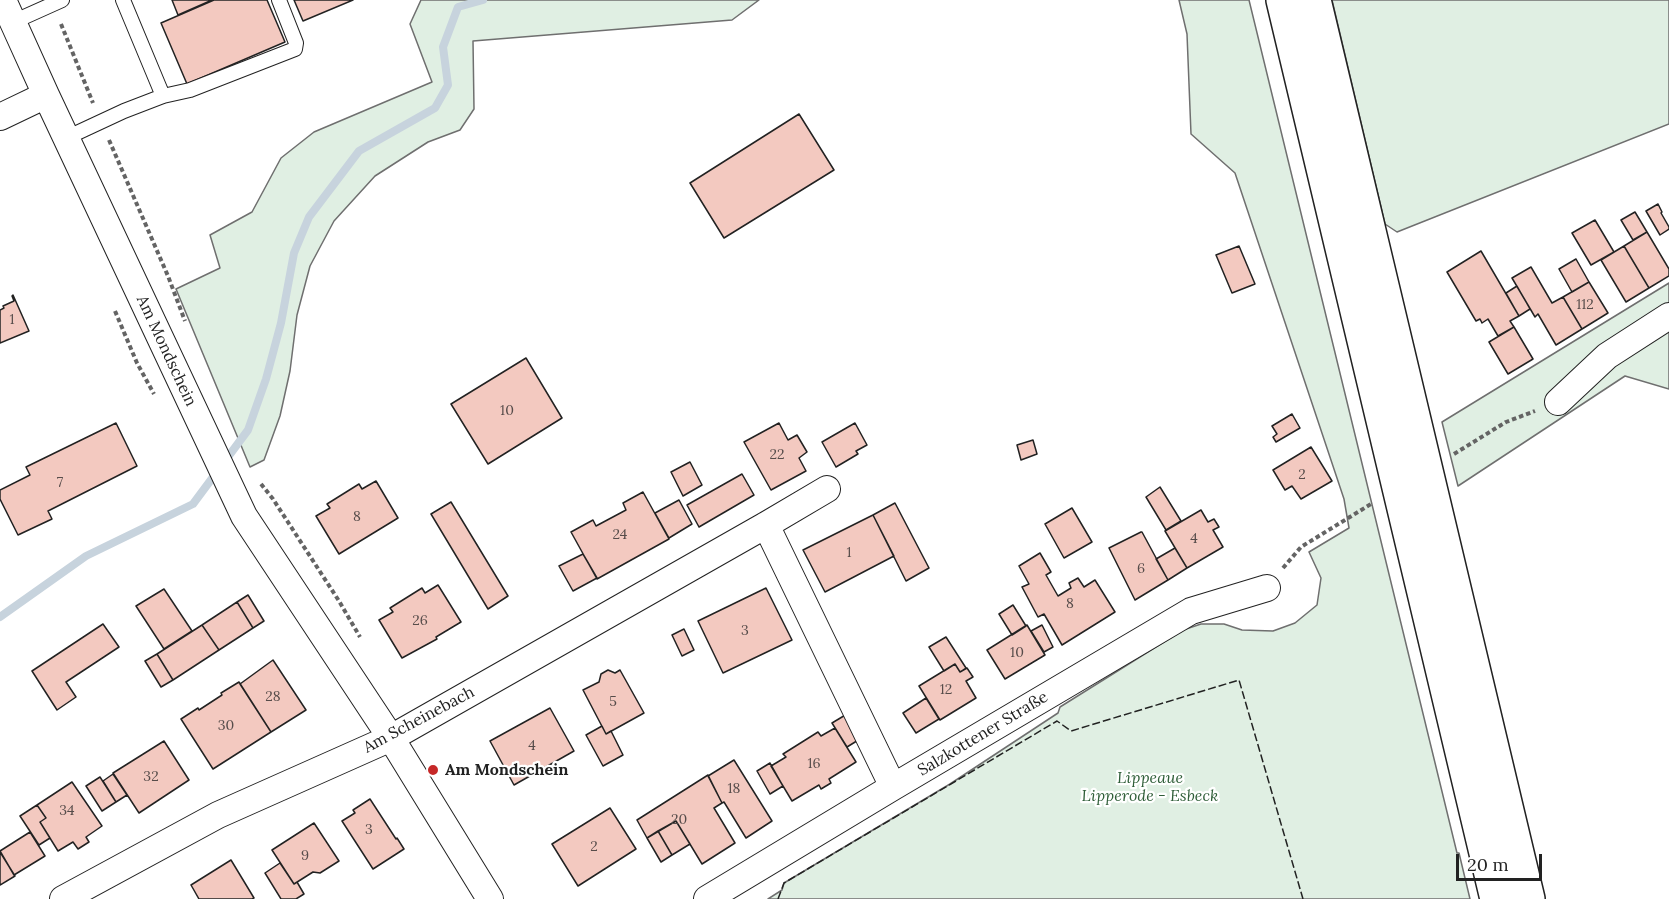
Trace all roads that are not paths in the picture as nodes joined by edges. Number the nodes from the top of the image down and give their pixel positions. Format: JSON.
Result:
{"nodes":[{"id":1,"x":123,"y":0,"type":"edge"},
{"id":2,"x":279,"y":0,"type":"edge"},
{"id":3,"x":1283,"y":0,"type":"edge"},
{"id":4,"x":1314,"y":0,"type":"edge"},
{"id":5,"x":57,"y":2,"type":"edge"},
{"id":6,"x":8,"y":11,"type":"edge"},
{"id":7,"x":46,"y":95,"type":"junction"},
{"id":8,"x":163,"y":96,"type":"junction"},
{"id":9,"x":0,"y":117,"type":"edge"},
{"id":10,"x":66,"y":138,"type":"junction"},
{"id":11,"x":1669,"y":316,"type":"edge"},
{"id":12,"x":1558,"y":402,"type":"road end"},
{"id":13,"x":827,"y":489,"type":"dead end"},
{"id":14,"x":766,"y":525,"type":"junction"},
{"id":15,"x":1268,"y":588,"type":"road end"},
{"id":16,"x":391,"y":738,"type":"junction"},
{"id":17,"x":1482,"y":771,"type":"junction"},
{"id":18,"x":892,"y":787,"type":"junction"},
{"id":19,"x":63,"y":899,"type":"edge"},
{"id":20,"x":490,"y":899,"type":"edge"},
{"id":21,"x":706,"y":899,"type":"edge"},
{"id":22,"x":1497,"y":899,"type":"edge"},
{"id":23,"x":1527,"y":899,"type":"edge"}],
"edges":[{"from":1,"to":8,"type":"lane"},
{"from":2,"to":8,"type":"lane"},
{"from":3,"to":17,"type":"highway"},
{"from":4,"to":17,"type":"highway"},
{"from":5,"to":6,"type":"lane"},
{"from":6,"to":7,"type":"street","name":"Am Mondschein"},
{"from":7,"to":9,"type":"street"},
{"from":7,"to":10,"type":"street","name":"Am Mondschein"},
{"from":8,"to":10,"type":"lane"},
{"from":10,"to":16,"type":"street","name":"Am Mondschein"},
{"from":11,"to":12,"type":"street"},
{"from":13,"to":14,"type":"street","name":"Am Scheinebach"},
{"from":14,"to":16,"type":"street","name":"Am Scheinebach"},
{"from":14,"to":18,"type":"street"},
{"from":15,"to":18,"type":"street","name":"Salzkottener Straße"},
{"from":16,"to":19,"type":"street","name":"Am Scheinebach"},
{"from":16,"to":20,"type":"street","name":"Am Mondschein"},
{"from":17,"to":22,"type":"highway"},
{"from":17,"to":23,"type":"highway"},
{"from":18,"to":21,"type":"street","name":"Salzkottener Straße"}]}
